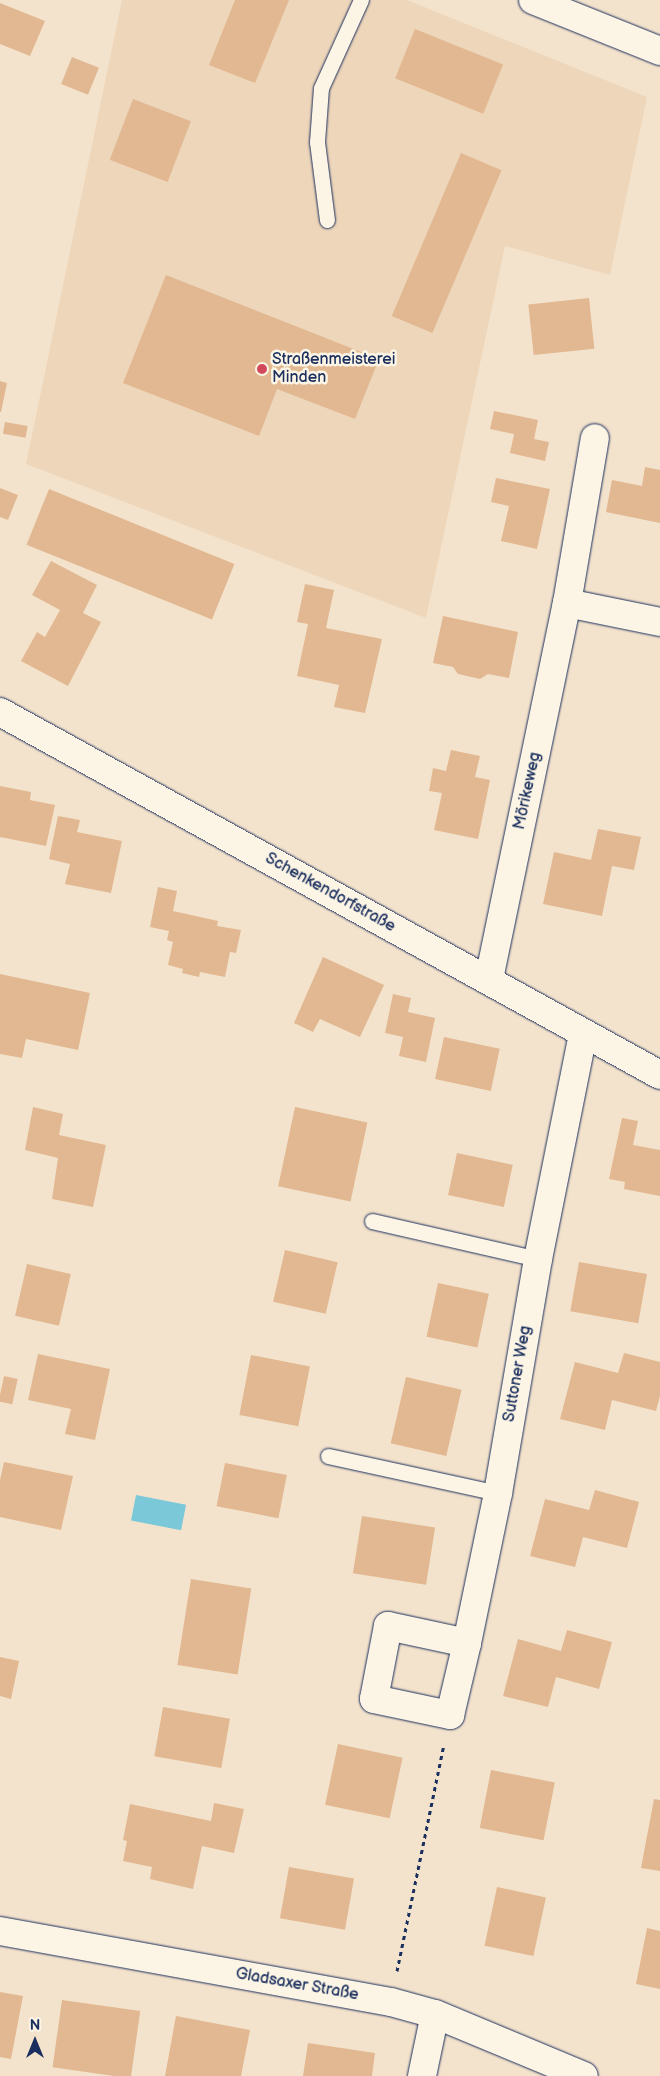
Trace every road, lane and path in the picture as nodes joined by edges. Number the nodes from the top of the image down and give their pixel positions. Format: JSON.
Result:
{"nodes":[{"id":1,"x":361,"y":0,"type":"edge"},
{"id":2,"x":533,"y":0,"type":"edge"},
{"id":3,"x":660,"y":51,"type":"edge"},
{"id":4,"x":327,"y":220,"type":"dead end"},
{"id":5,"x":595,"y":438,"type":"dead end"},
{"id":6,"x":567,"y":603,"type":"junction"},
{"id":7,"x":660,"y":622,"type":"edge"},
{"id":8,"x":0,"y":712,"type":"edge"},
{"id":9,"x":489,"y":979,"type":"junction"},
{"id":10,"x":583,"y":1033,"type":"junction"},
{"id":11,"x":660,"y":1075,"type":"edge"},
{"id":12,"x":372,"y":1221,"type":"dead end"},
{"id":13,"x":538,"y":1259,"type":"junction"},
{"id":14,"x":328,"y":1456,"type":"dead end"},
{"id":15,"x":498,"y":1493,"type":"junction"},
{"id":16,"x":467,"y":1644,"type":"junction"},
{"id":17,"x":450,"y":1715,"type":"junction"},
{"id":18,"x":0,"y":1931,"type":"edge"},
{"id":19,"x":391,"y":2002,"type":"junction"},
{"id":20,"x":435,"y":2014,"type":"junction"},
{"id":21,"x":422,"y":2076,"type":"edge"},
{"id":22,"x":584,"y":2076,"type":"edge"}],
"edges":[{"from":1,"to":4,"type":"lane"},
{"from":2,"to":3,"type":"street"},
{"from":5,"to":6,"type":"street","name":"Mörikeweg"},
{"from":6,"to":7,"type":"street"},
{"from":6,"to":9,"type":"street","name":"Mörikeweg"},
{"from":8,"to":9,"type":"street","name":"Schenkendorfstraße"},
{"from":9,"to":10,"type":"street","name":"Schenkendorfstraße"},
{"from":10,"to":11,"type":"street","name":"Schenkendorfstraße"},
{"from":10,"to":13,"type":"street","name":"Suttoner Weg"},
{"from":12,"to":13,"type":"lane"},
{"from":13,"to":15,"type":"street","name":"Suttoner Weg"},
{"from":14,"to":15,"type":"lane"},
{"from":15,"to":16,"type":"street","name":"Suttoner Weg"},
{"from":16,"to":17,"type":"street","name":"Suttoner Weg"},
{"from":16,"to":17,"type":"street"},
{"from":17,"to":19,"type":"path"},
{"from":18,"to":19,"type":"street","name":"Gladsaxer Straße"},
{"from":19,"to":20,"type":"street","name":"Gladsaxer Straße"},
{"from":20,"to":21,"type":"street"},
{"from":20,"to":22,"type":"street","name":"Gladsaxer Straße"}]}
